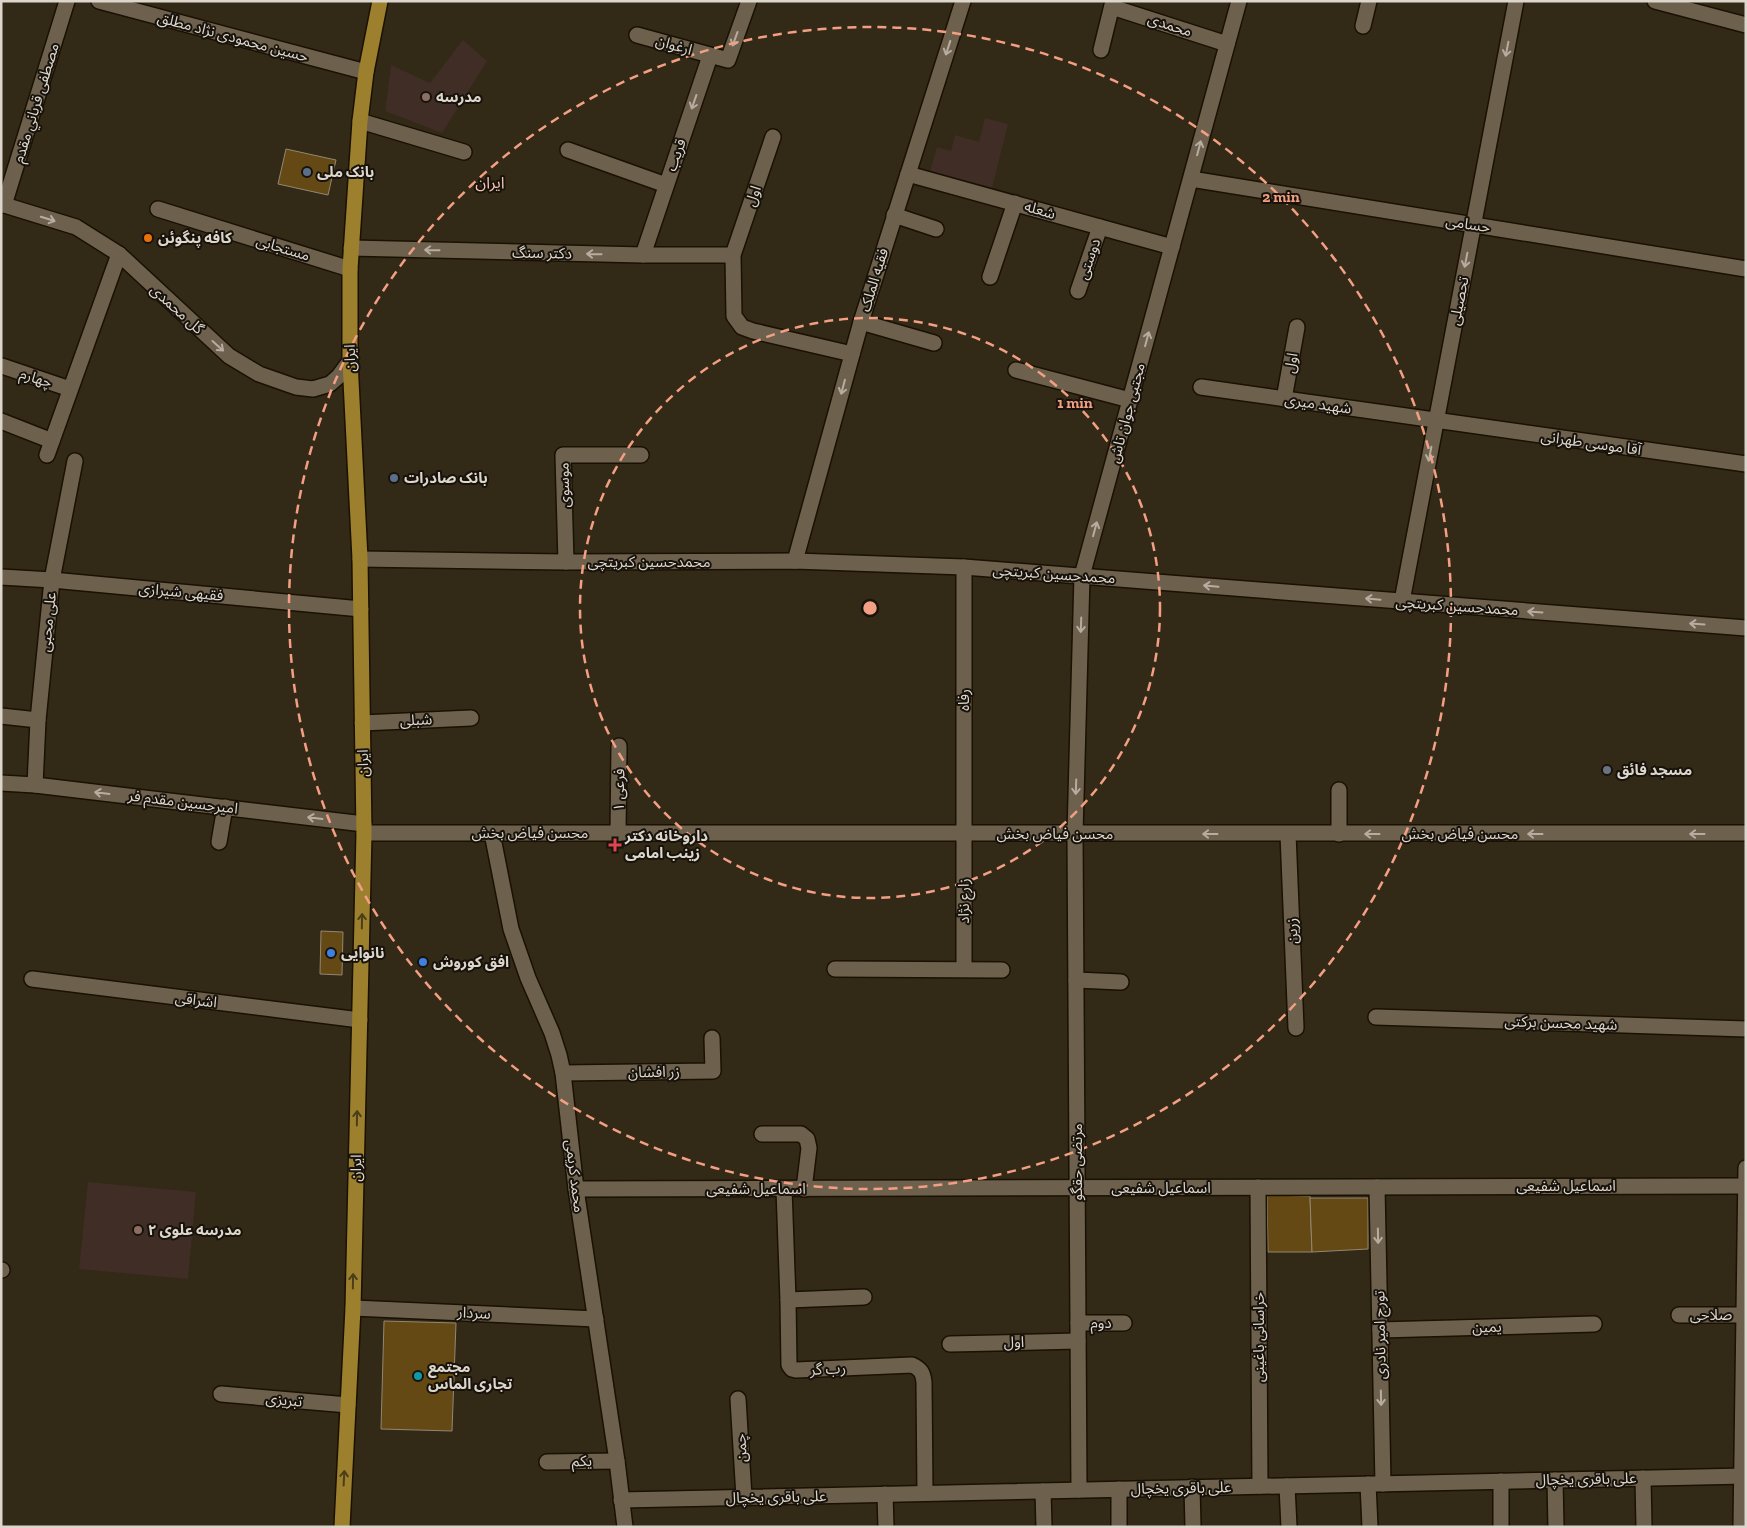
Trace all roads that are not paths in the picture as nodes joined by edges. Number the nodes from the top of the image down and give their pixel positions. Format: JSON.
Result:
{"nodes":[{"id":1,"x":67,"y":1,"type":"edge"},
{"id":2,"x":100,"y":1,"type":"edge"},
{"id":3,"x":380,"y":1,"type":"edge"},
{"id":4,"x":749,"y":1,"type":"edge"},
{"id":5,"x":963,"y":1,"type":"edge"},
{"id":6,"x":1239,"y":1,"type":"edge"},
{"id":7,"x":1369,"y":1,"type":"edge"},
{"id":8,"x":1516,"y":1,"type":"edge"},
{"id":9,"x":1665,"y":3,"type":"edge"},
{"id":10,"x":1113,"y":4,"type":"edge"},
{"id":11,"x":1746,"y":25,"type":"edge"},
{"id":12,"x":1363,"y":26,"type":"dead end"},
{"id":13,"x":637,"y":35,"type":"dead end"},
{"id":14,"x":1228,"y":44,"type":"junction"},
{"id":15,"x":1101,"y":50,"type":"dead end"},
{"id":16,"x":710,"y":56,"type":"junction"},
{"id":17,"x":366,"y":72,"type":"junction"},
{"id":18,"x":360,"y":121,"type":"junction"},
{"id":19,"x":773,"y":137,"type":"dead end"},
{"id":20,"x":568,"y":150,"type":"dead end"},
{"id":21,"x":464,"y":152,"type":"dead end"},
{"id":22,"x":908,"y":174,"type":"junction"},
{"id":23,"x":1190,"y":179,"type":"junction"},
{"id":24,"x":666,"y":185,"type":"junction"},
{"id":25,"x":1015,"y":203,"type":"junction"},
{"id":26,"x":3,"y":205,"type":"edge"},
{"id":27,"x":158,"y":209,"type":"dead end"},
{"id":28,"x":894,"y":216,"type":"junction"},
{"id":29,"x":1473,"y":225,"type":"junction"},
{"id":30,"x":1100,"y":227,"type":"junction"},
{"id":31,"x":936,"y":228,"type":"dead end"},
{"id":32,"x":1172,"y":247,"type":"junction"},
{"id":33,"x":351,"y":248,"type":"junction"},
{"id":34,"x":119,"y":254,"type":"junction"},
{"id":35,"x":643,"y":255,"type":"junction"},
{"id":36,"x":733,"y":256,"type":"junction"},
{"id":37,"x":350,"y":269,"type":"junction"},
{"id":38,"x":1746,"y":269,"type":"edge"},
{"id":39,"x":990,"y":278,"type":"dead end"},
{"id":40,"x":1078,"y":291,"type":"dead end"},
{"id":41,"x":861,"y":322,"type":"junction"},
{"id":42,"x":1298,"y":327,"type":"dead end"},
{"id":43,"x":934,"y":343,"type":"dead end"},
{"id":44,"x":852,"y":354,"type":"junction"},
{"id":45,"x":350,"y":361,"type":"junction"},
{"id":46,"x":2,"y":366,"type":"edge"},
{"id":47,"x":1016,"y":370,"type":"dead end"},
{"id":48,"x":1201,"y":387,"type":"dead end"},
{"id":49,"x":70,"y":389,"type":"junction"},
{"id":50,"x":1284,"y":399,"type":"junction"},
{"id":51,"x":1130,"y":400,"type":"junction"},
{"id":52,"x":1,"y":420,"type":"edge"},
{"id":53,"x":1436,"y":421,"type":"junction"},
{"id":54,"x":641,"y":455,"type":"dead end"},
{"id":55,"x":75,"y":461,"type":"dead end"},
{"id":56,"x":1746,"y":464,"type":"edge"},
{"id":57,"x":360,"y":559,"type":"junction"},
{"id":58,"x":795,"y":560,"type":"junction"},
{"id":59,"x":566,"y":562,"type":"junction"},
{"id":60,"x":964,"y":567,"type":"junction"},
{"id":61,"x":1082,"y":576,"type":"junction"},
{"id":62,"x":1,"y":577,"type":"edge"},
{"id":63,"x":52,"y":580,"type":"junction"},
{"id":64,"x":1402,"y":601,"type":"junction"},
{"id":65,"x":360,"y":609,"type":"junction"},
{"id":66,"x":1746,"y":628,"type":"edge"},
{"id":67,"x":1,"y":716,"type":"edge"},
{"id":68,"x":471,"y":718,"type":"dead end"},
{"id":69,"x":38,"y":720,"type":"junction"},
{"id":70,"x":362,"y":723,"type":"junction"},
{"id":71,"x":619,"y":746,"type":"dead end"},
{"id":72,"x":1,"y":783,"type":"edge"},
{"id":73,"x":35,"y":785,"type":"junction"},
{"id":74,"x":1339,"y":790,"type":"dead end"},
{"id":75,"x":225,"y":807,"type":"junction"},
{"id":76,"x":364,"y":828,"type":"junction"},
{"id":77,"x":492,"y":833,"type":"junction"},
{"id":78,"x":618,"y":834,"type":"junction"},
{"id":79,"x":964,"y":834,"type":"junction"},
{"id":80,"x":1075,"y":834,"type":"junction"},
{"id":81,"x":1288,"y":834,"type":"junction"},
{"id":82,"x":1339,"y":834,"type":"junction"},
{"id":83,"x":1746,"y":834,"type":"edge"},
{"id":84,"x":219,"y":842,"type":"dead end"},
{"id":85,"x":835,"y":969,"type":"dead end"},
{"id":86,"x":964,"y":969,"type":"junction"},
{"id":87,"x":1002,"y":970,"type":"dead end"},
{"id":88,"x":32,"y":979,"type":"dead end"},
{"id":89,"x":1076,"y":980,"type":"junction"},
{"id":90,"x":1121,"y":982,"type":"dead end"},
{"id":91,"x":1376,"y":1017,"type":"dead end"},
{"id":92,"x":360,"y":1020,"type":"junction"},
{"id":93,"x":1296,"y":1028,"type":"dead end"},
{"id":94,"x":1746,"y":1028,"type":"edge"},
{"id":95,"x":712,"y":1038,"type":"dead end"},
{"id":96,"x":563,"y":1073,"type":"junction"},
{"id":97,"x":762,"y":1134,"type":"dead end"},
{"id":98,"x":1746,"y":1168,"type":"edge"},
{"id":99,"x":1746,"y":1186,"type":"edge"},
{"id":100,"x":1377,"y":1187,"type":"junction"},
{"id":101,"x":1077,"y":1188,"type":"junction"},
{"id":102,"x":1258,"y":1188,"type":"junction"},
{"id":103,"x":576,"y":1189,"type":"junction"},
{"id":104,"x":784,"y":1189,"type":"junction"},
{"id":105,"x":804,"y":1189,"type":"junction"},
{"id":106,"x":864,"y":1297,"type":"dead end"},
{"id":107,"x":788,"y":1300,"type":"junction"},
{"id":108,"x":352,"y":1308,"type":"junction"},
{"id":109,"x":1679,"y":1315,"type":"dead end"},
{"id":110,"x":1744,"y":1315,"type":"junction"},
{"id":111,"x":596,"y":1319,"type":"junction"},
{"id":112,"x":1078,"y":1323,"type":"junction"},
{"id":113,"x":1124,"y":1323,"type":"dead end"},
{"id":114,"x":1594,"y":1324,"type":"dead end"},
{"id":115,"x":1380,"y":1330,"type":"junction"},
{"id":116,"x":1078,"y":1342,"type":"junction"},
{"id":117,"x":950,"y":1344,"type":"dead end"},
{"id":118,"x":1744,"y":1362,"type":"edge"},
{"id":119,"x":221,"y":1394,"type":"dead end"},
{"id":120,"x":738,"y":1399,"type":"dead end"},
{"id":121,"x":348,"y":1405,"type":"junction"},
{"id":122,"x":617,"y":1461,"type":"junction"},
{"id":123,"x":547,"y":1462,"type":"dead end"},
{"id":124,"x":1744,"y":1476,"type":"edge"},
{"id":125,"x":1642,"y":1478,"type":"junction"},
{"id":126,"x":1555,"y":1480,"type":"junction"},
{"id":127,"x":1501,"y":1481,"type":"junction"},
{"id":128,"x":1376,"y":1484,"type":"junction"},
{"id":129,"x":1260,"y":1486,"type":"junction"},
{"id":130,"x":1287,"y":1486,"type":"junction"},
{"id":131,"x":1192,"y":1487,"type":"junction"},
{"id":132,"x":1119,"y":1489,"type":"junction"},
{"id":133,"x":1079,"y":1490,"type":"junction"},
{"id":134,"x":1042,"y":1491,"type":"junction"},
{"id":135,"x":925,"y":1493,"type":"junction"},
{"id":136,"x":885,"y":1494,"type":"junction"},
{"id":137,"x":744,"y":1497,"type":"junction"},
{"id":138,"x":621,"y":1500,"type":"junction"},
{"id":139,"x":342,"y":1527,"type":"edge"},
{"id":140,"x":625,"y":1527,"type":"edge"},
{"id":141,"x":886,"y":1527,"type":"edge"},
{"id":142,"x":1044,"y":1527,"type":"edge"},
{"id":143,"x":1119,"y":1527,"type":"edge"},
{"id":144,"x":1193,"y":1527,"type":"edge"},
{"id":145,"x":1289,"y":1527,"type":"edge"},
{"id":146,"x":1370,"y":1527,"type":"edge"},
{"id":147,"x":1501,"y":1527,"type":"edge"},
{"id":148,"x":1556,"y":1527,"type":"edge"},
{"id":149,"x":1644,"y":1527,"type":"edge"},
{"id":150,"x":1741,"y":1527,"type":"edge"}],
"edges":[{"from":1,"to":26,"type":"street","name":"مصطفی قرباني مقدم"},
{"from":2,"to":17,"type":"street","name":"حسین محمودی نژاد مطلق"},
{"from":3,"to":17,"type":"main road","name":"ایران"},
{"from":4,"to":16,"type":"street","one_way":true},
{"from":5,"to":22,"type":"street","name":"فقیه الملک","one_way":true},
{"from":6,"to":14,"type":"street","name":"مجتبی جوان تاش"},
{"from":7,"to":12,"type":"street"},
{"from":8,"to":29,"type":"street","name":"تحصیلی","one_way":true},
{"from":9,"to":11,"type":"street"},
{"from":10,"to":14,"type":"street","name":"محمدی"},
{"from":10,"to":15,"type":"street","name":"محمدی"},
{"from":13,"to":16,"type":"street","name":"ارغوان"},
{"from":23,"to":14,"type":"street","name":"مجتبی جوان تاش","one_way":true},
{"from":16,"to":24,"type":"street","name":"قریب","one_way":true},
{"from":17,"to":18,"type":"main road","name":"ایران"},
{"from":18,"to":21,"type":"street"},
{"from":18,"to":33,"type":"main road","name":"ایران"},
{"from":19,"to":36,"type":"street","name":"اول"},
{"from":20,"to":24,"type":"street"},
{"from":22,"to":25,"type":"street","name":"شعله"},
{"from":22,"to":28,"type":"street","name":"فقیه الملک"},
{"from":23,"to":29,"type":"street","name":"حسامی"},
{"from":23,"to":32,"type":"street","name":"مجتبی جوان تاش"},
{"from":24,"to":35,"type":"street","name":"قریب"},
{"from":25,"to":30,"type":"street","name":"شعله"},
{"from":25,"to":39,"type":"street"},
{"from":26,"to":34,"type":"street","name":"گل محمدی","one_way":true},
{"from":27,"to":37,"type":"street","name":"مستجابی"},
{"from":28,"to":31,"type":"street"},
{"from":28,"to":41,"type":"street","name":"فقیه الملک"},
{"from":29,"to":38,"type":"street","name":"حسامی"},
{"from":29,"to":53,"type":"street","name":"تحصیلی","one_way":true},
{"from":30,"to":32,"type":"street","name":"شعله"},
{"from":30,"to":40,"type":"street","name":"دوستی"},
{"from":51,"to":32,"type":"street","name":"مجتبی جوان تاش","one_way":true},
{"from":35,"to":33,"type":"street","name":"دکتر سنگ","one_way":true},
{"from":33,"to":37,"type":"main road","name":"ایران"},
{"from":34,"to":45,"type":"street","name":"گل محمدی","one_way":true},
{"from":34,"to":49,"type":"street"},
{"from":35,"to":36,"type":"street","name":"دکتر سنگ"},
{"from":36,"to":44,"type":"street","name":"اول"},
{"from":37,"to":45,"type":"main road","name":"ایران"},
{"from":41,"to":43,"type":"street"},
{"from":41,"to":44,"type":"street","name":"فقیه الملک"},
{"from":42,"to":50,"type":"street","name":"اول"},
{"from":44,"to":58,"type":"street","name":"فقیه الملک","one_way":true},
{"from":45,"to":57,"type":"main road","name":"ایران"},
{"from":46,"to":49,"type":"street","name":"چهارم"},
{"from":47,"to":51,"type":"street"},
{"from":48,"to":50,"type":"street","name":"شهید میری"},
{"from":49,"to":52,"type":"street"},
{"from":50,"to":53,"type":"street","name":"شهید میری"},
{"from":61,"to":51,"type":"street","name":"مجتبی جوان تاش","one_way":true},
{"from":53,"to":56,"type":"street","name":"آقا موسی طهرانی"},
{"from":53,"to":64,"type":"street","name":"تحصیلی","one_way":true},
{"from":54,"to":59,"type":"street","name":"موسوی"},
{"from":55,"to":63,"type":"street","name":"علی محبی"},
{"from":57,"to":59,"type":"street","name":"محمدحسین کبریتچی"},
{"from":57,"to":65,"type":"main road","name":"ایران"},
{"from":58,"to":59,"type":"street","name":"محمدحسین کبریتچی"},
{"from":58,"to":60,"type":"street","name":"محمدحسین کبریتچی"},
{"from":60,"to":61,"type":"street","name":"محمدحسین کبریتچی"},
{"from":60,"to":79,"type":"street","name":"رفاه"},
{"from":64,"to":61,"type":"street","name":"محمدحسین کبریتچی","one_way":true},
{"from":61,"to":80,"type":"street","name":"مجتبی جوان تاش","one_way":true},
{"from":62,"to":63,"type":"street","name":"فقیهی شیرازی"},
{"from":63,"to":65,"type":"street","name":"فقیهی شیرازی"},
{"from":63,"to":69,"type":"street","name":"علی محبی"},
{"from":66,"to":64,"type":"street","name":"محمدحسین کبریتچی","one_way":true},
{"from":65,"to":70,"type":"main road","name":"ایران"},
{"from":67,"to":69,"type":"street"},
{"from":68,"to":70,"type":"street","name":"شبلی"},
{"from":69,"to":73,"type":"street","name":"علی محبی"},
{"from":70,"to":76,"type":"main road","name":"ایران"},
{"from":71,"to":78,"type":"street","name":"فرعی ۱"},
{"from":72,"to":73,"type":"street","name":"امیرحسین مقدم فر"},
{"from":75,"to":73,"type":"street","name":"امیرحسین مقدم فر","one_way":true},
{"from":74,"to":82,"type":"street"},
{"from":76,"to":75,"type":"street","name":"امیرحسین مقدم فر","one_way":true},
{"from":75,"to":84,"type":"street"},
{"from":76,"to":77,"type":"street","name":"محسن فیاض بخش"},
{"from":92,"to":76,"type":"main road","name":"ایران","one_way":true},
{"from":77,"to":78,"type":"street","name":"محسن فیاض بخش"},
{"from":77,"to":96,"type":"street","name":"محمد کریمی"},
{"from":78,"to":79,"type":"street","name":"محسن فیاض بخش"},
{"from":79,"to":80,"type":"street","name":"محسن فیاض بخش"},
{"from":79,"to":86,"type":"street","name":"زارع نژاد"},
{"from":81,"to":80,"type":"street","name":"محسن فیاض بخش","one_way":true},
{"from":80,"to":89,"type":"street","name":"مرتضی حقگو"},
{"from":81,"to":82,"type":"street","name":"محسن فیاض بخش"},
{"from":81,"to":93,"type":"street","name":"زرین"},
{"from":83,"to":82,"type":"street","name":"محسن فیاض بخش","one_way":true},
{"from":85,"to":86,"type":"street"},
{"from":86,"to":87,"type":"street"},
{"from":88,"to":92,"type":"street","name":"اشراقی"},
{"from":89,"to":90,"type":"street"},
{"from":89,"to":101,"type":"street","name":"مرتضی حقگو"},
{"from":91,"to":94,"type":"street","name":"شهید محسن برکتی"},
{"from":108,"to":92,"type":"main road","name":"ایران","one_way":true},
{"from":95,"to":96,"type":"street","name":"زر افشان"},
{"from":96,"to":103,"type":"street","name":"محمد کریمی"},
{"from":97,"to":105,"type":"street"},
{"from":98,"to":99,"type":"street"},
{"from":99,"to":100,"type":"street","name":"اسماعیل شفیعی"},
{"from":99,"to":110,"type":"street"},
{"from":100,"to":102,"type":"street","name":"اسماعیل شفیعی"},
{"from":100,"to":115,"type":"street","name":"تورج امیر نادری","one_way":true},
{"from":101,"to":102,"type":"street","name":"اسماعیل شفیعی"},
{"from":101,"to":105,"type":"street","name":"اسماعیل شفیعی"},
{"from":101,"to":112,"type":"street","name":"مرتضی حقگو"},
{"from":102,"to":129,"type":"street","name":"خراسانی باغینی"},
{"from":103,"to":104,"type":"street","name":"اسماعیل شفیعی"},
{"from":103,"to":111,"type":"street","name":"محمد کریمی"},
{"from":104,"to":105,"type":"street","name":"اسماعیل شفیعی"},
{"from":104,"to":107,"type":"street","name":"رب گر"},
{"from":106,"to":107,"type":"street"},
{"from":107,"to":135,"type":"street","name":"رب گر"},
{"from":108,"to":111,"type":"street","name":"سردار"},
{"from":108,"to":121,"type":"main road","name":"ایران"},
{"from":109,"to":110,"type":"street","name":"صلاحی"},
{"from":110,"to":118,"type":"street"},
{"from":111,"to":122,"type":"street","name":"محمد کریمی"},
{"from":112,"to":113,"type":"street","name":"دوم"},
{"from":112,"to":116,"type":"street","name":"مرتضی حقگو"},
{"from":114,"to":115,"type":"street","name":"یمین"},
{"from":115,"to":128,"type":"street","name":"تورج امیر نادری","one_way":true},
{"from":116,"to":117,"type":"street","name":"اول"},
{"from":116,"to":133,"type":"street","name":"مرتضی حقگو"},
{"from":118,"to":124,"type":"street"},
{"from":119,"to":121,"type":"street","name":"تبریزی"},
{"from":120,"to":137,"type":"street","name":"چمن"},
{"from":139,"to":121,"type":"main road","name":"ایران","one_way":true},
{"from":122,"to":123,"type":"street","name":"یکم"},
{"from":122,"to":138,"type":"street","name":"محمد کریمی"},
{"from":124,"to":125,"type":"street","name":"علی باقری یخچال"},
{"from":124,"to":150,"type":"street"},
{"from":125,"to":126,"type":"street","name":"علی باقری یخچال"},
{"from":125,"to":149,"type":"street"},
{"from":126,"to":127,"type":"street","name":"علی باقری یخچال"},
{"from":126,"to":148,"type":"street"},
{"from":127,"to":128,"type":"street","name":"علی باقری یخچال"},
{"from":127,"to":147,"type":"street"},
{"from":128,"to":130,"type":"street","name":"علی باقری یخچال"},
{"from":128,"to":146,"type":"street"},
{"from":129,"to":130,"type":"street","name":"علی باقری یخچال"},
{"from":129,"to":131,"type":"street","name":"علی باقری یخچال"},
{"from":130,"to":145,"type":"street"},
{"from":131,"to":132,"type":"street","name":"علی باقری یخچال"},
{"from":131,"to":144,"type":"street"},
{"from":132,"to":133,"type":"street","name":"علی باقری یخچال"},
{"from":132,"to":143,"type":"street"},
{"from":133,"to":134,"type":"street","name":"علی باقری یخچال"},
{"from":134,"to":135,"type":"street","name":"علی باقری یخچال"},
{"from":134,"to":142,"type":"street"},
{"from":135,"to":136,"type":"street","name":"علی باقری یخچال"},
{"from":136,"to":137,"type":"street","name":"علی باقری یخچال"},
{"from":136,"to":141,"type":"street"},
{"from":137,"to":138,"type":"street","name":"علی باقری یخچال"},
{"from":138,"to":140,"type":"street","name":"محمد کریمی"}]}
